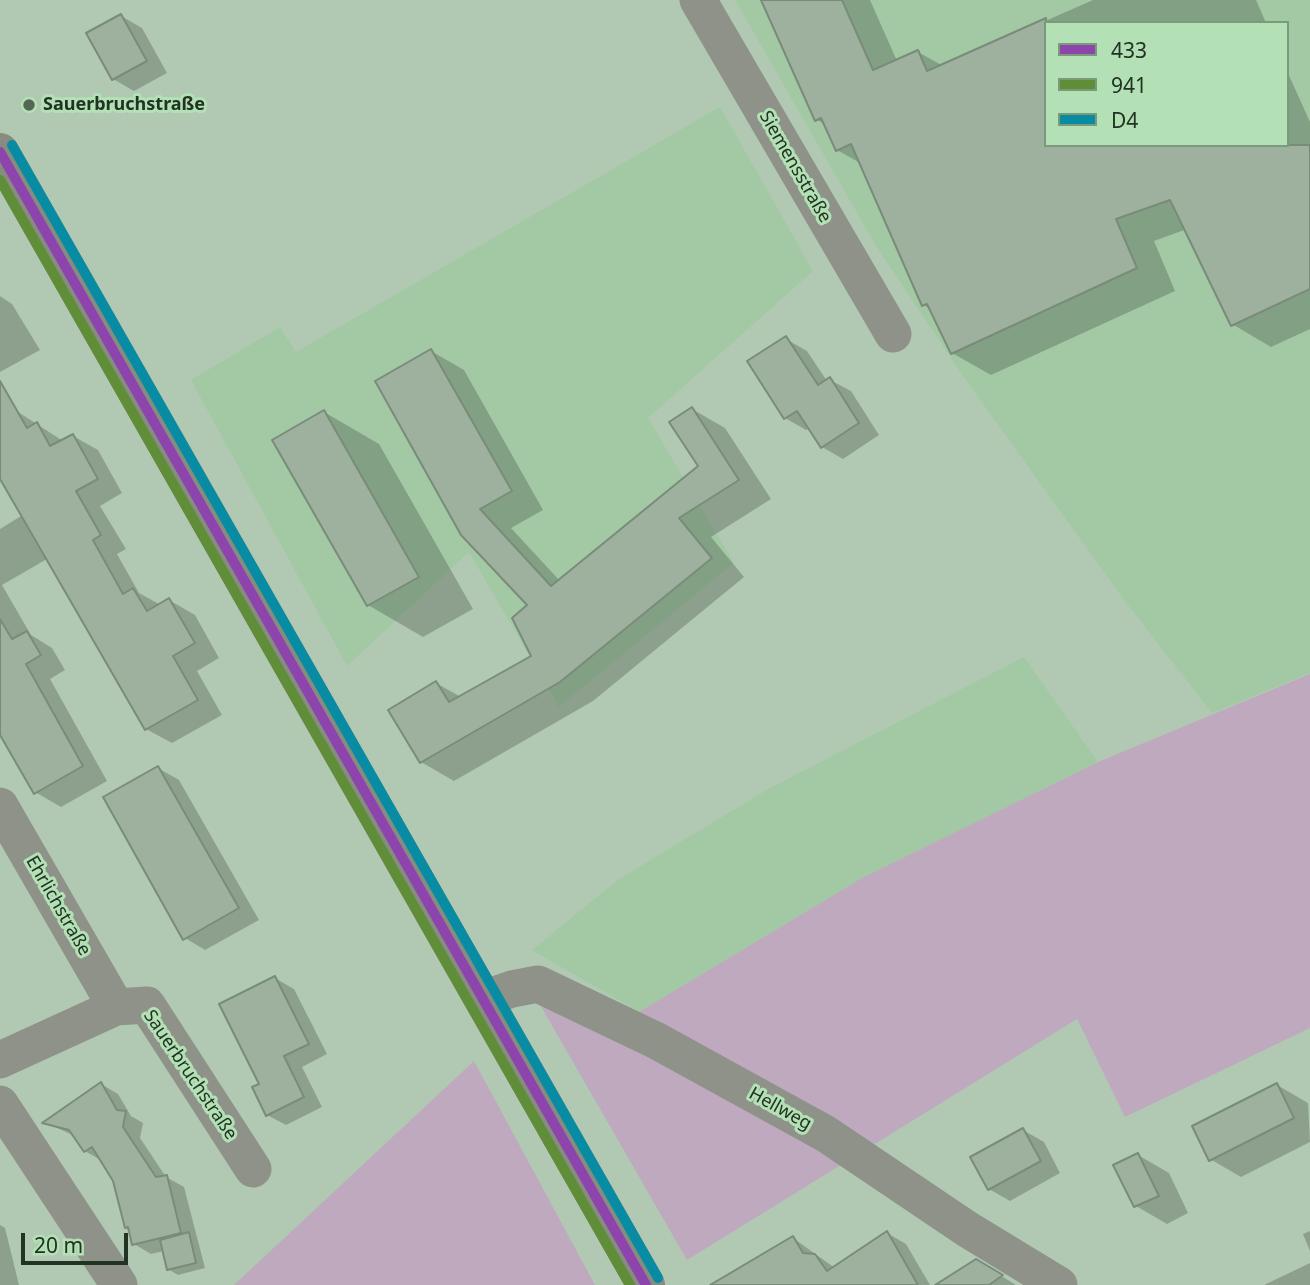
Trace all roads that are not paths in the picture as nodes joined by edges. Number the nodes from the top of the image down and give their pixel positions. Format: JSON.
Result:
{"nodes":[{"id":1,"x":698,"y":0,"type":"edge"},
{"id":2,"x":0,"y":152,"type":"edge"},
{"id":3,"x":893,"y":334,"type":"dead end"},
{"id":4,"x":0,"y":806,"type":"edge"},
{"id":5,"x":483,"y":999,"type":"junction"},
{"id":6,"x":116,"y":1006,"type":"junction"},
{"id":7,"x":0,"y":1060,"type":"edge"},
{"id":8,"x":0,"y":1104,"type":"edge"},
{"id":9,"x":253,"y":1170,"type":"dead end"},
{"id":10,"x":119,"y":1285,"type":"edge"},
{"id":11,"x":646,"y":1285,"type":"edge"},
{"id":12,"x":1059,"y":1285,"type":"edge"}],
"edges":[{"from":1,"to":3,"type":"street","name":"Siemensstraße"},
{"from":2,"to":5,"type":"main road"},
{"from":4,"to":6,"type":"street","name":"Ehrlichstraße"},
{"from":5,"to":11,"type":"main road"},
{"from":5,"to":12,"type":"street","name":"Hellweg"},
{"from":6,"to":7,"type":"street","name":"Sauerbruchstraße"},
{"from":6,"to":9,"type":"street","name":"Sauerbruchstraße"},
{"from":8,"to":10,"type":"street"}]}
